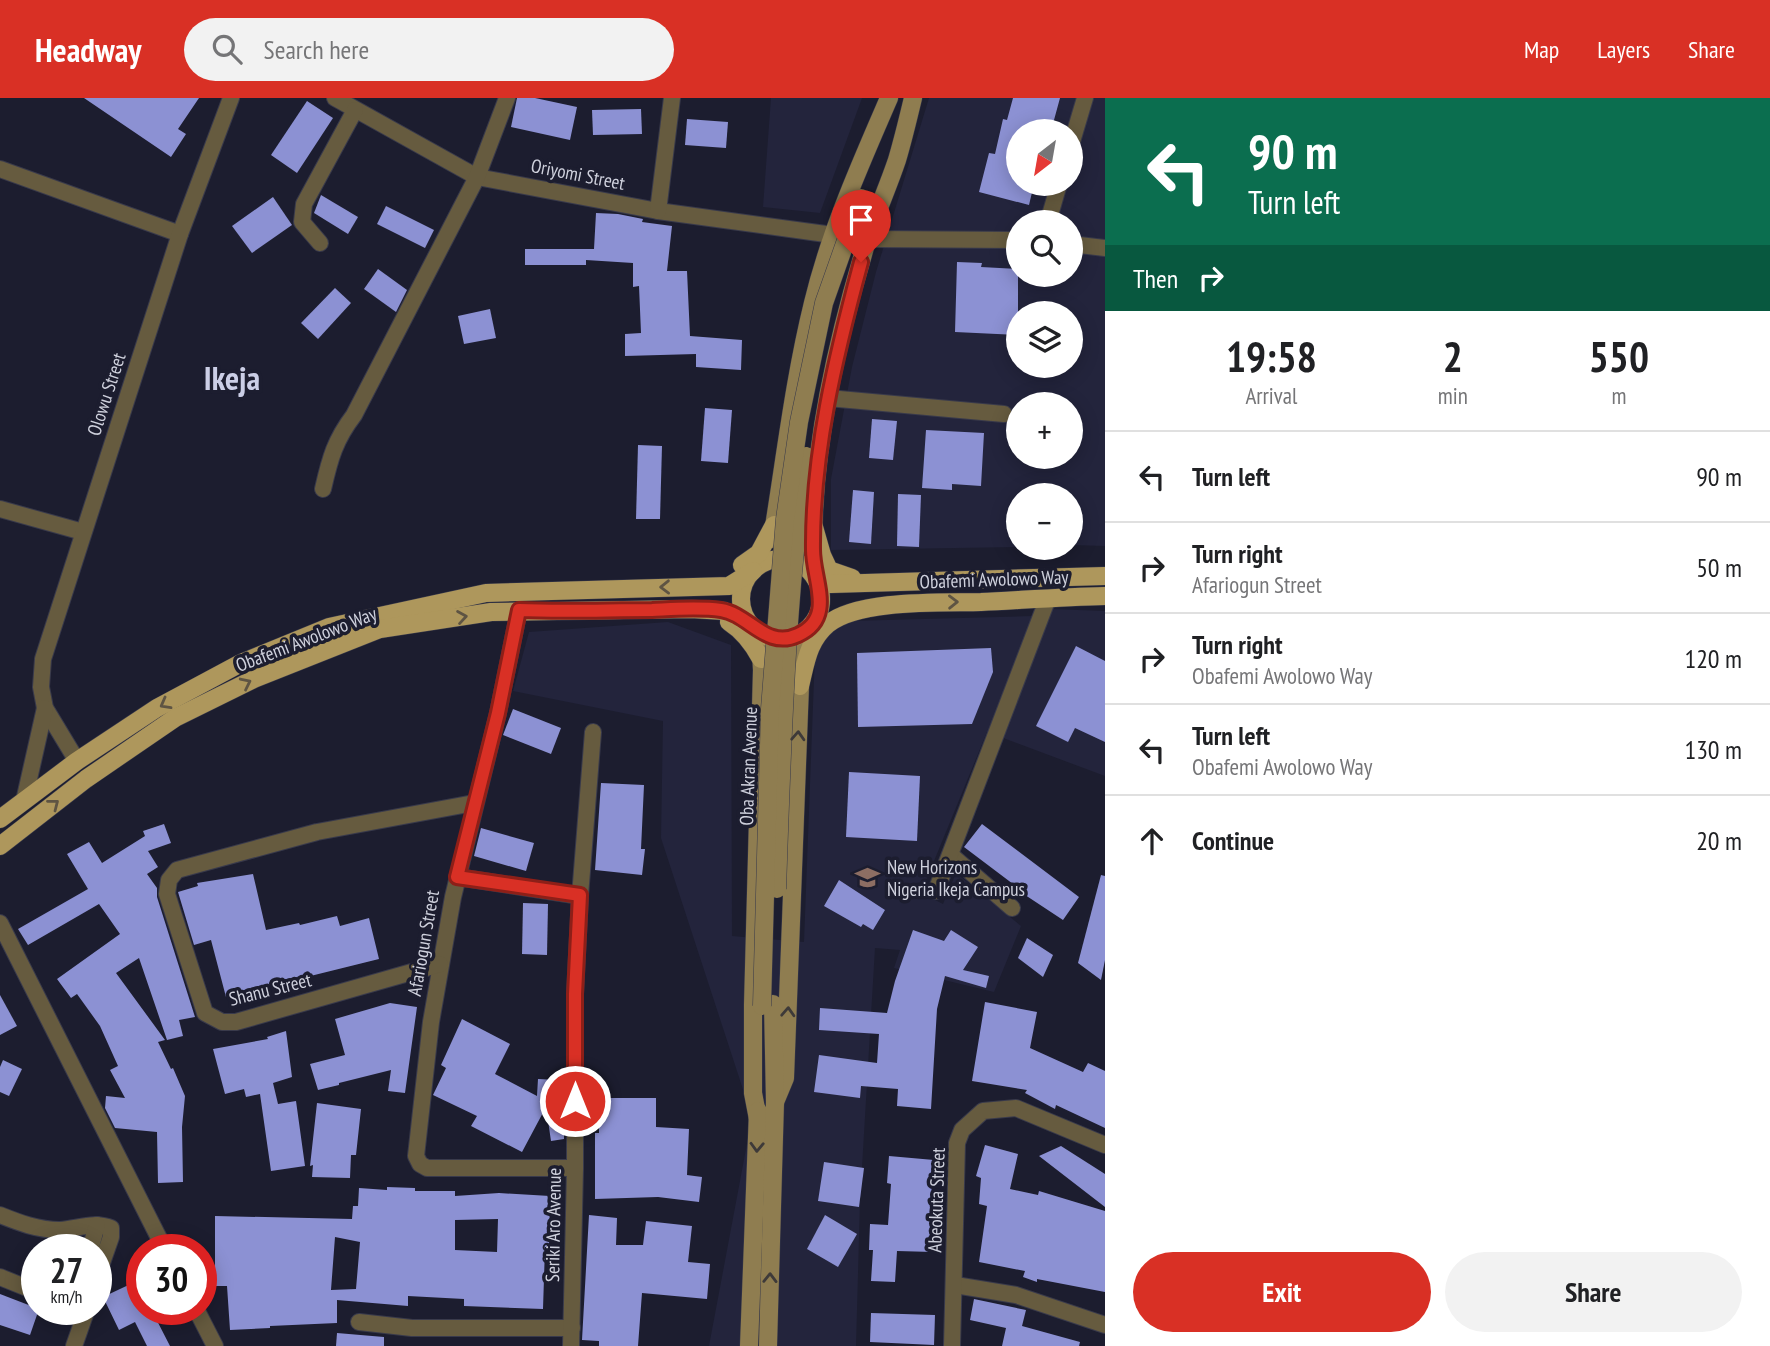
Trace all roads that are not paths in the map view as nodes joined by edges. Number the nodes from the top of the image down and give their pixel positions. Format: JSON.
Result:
{"nodes":[{"id":1,"x":231,"y":98,"type":"edge"},
{"id":2,"x":507,"y":98,"type":"edge"},
{"id":3,"x":671,"y":98,"type":"edge"},
{"id":4,"x":891,"y":98,"type":"edge"},
{"id":5,"x":913,"y":98,"type":"edge"},
{"id":6,"x":1085,"y":98,"type":"edge"},
{"id":7,"x":348,"y":103,"type":"edge"},
{"id":8,"x":1079,"y":119,"type":"edge"},
{"id":9,"x":0,"y":169,"type":"edge"},
{"id":10,"x":477,"y":177,"type":"junction"},
{"id":11,"x":865,"y":200,"type":"junction"},
{"id":12,"x":658,"y":211,"type":"junction"},
{"id":13,"x":180,"y":234,"type":"junction"},
{"id":14,"x":833,"y":235,"type":"junction"},
{"id":15,"x":868,"y":239,"type":"junction"},
{"id":16,"x":1006,"y":240,"type":"edge"},
{"id":17,"x":320,"y":243,"type":"dead end"},
{"id":18,"x":1083,"y":245,"type":"edge"},
{"id":19,"x":1105,"y":248,"type":"edge"},
{"id":20,"x":796,"y":388,"type":"junction"},
{"id":21,"x":828,"y":398,"type":"junction"},
{"id":22,"x":1004,"y":414,"type":"dead end"},
{"id":23,"x":323,"y":489,"type":"dead end"},
{"id":24,"x":0,"y":509,"type":"edge"},
{"id":25,"x":774,"y":525,"type":"junction"},
{"id":26,"x":814,"y":527,"type":"junction"},
{"id":27,"x":83,"y":532,"type":"junction"},
{"id":28,"x":753,"y":571,"type":"junction"},
{"id":29,"x":1105,"y":576,"type":"edge"},
{"id":30,"x":815,"y":578,"type":"junction"},
{"id":31,"x":873,"y":583,"type":"junction"},
{"id":32,"x":700,"y":587,"type":"junction"},
{"id":33,"x":1105,"y":596,"type":"edge"},
{"id":34,"x":1048,"y":598,"type":"junction"},
{"id":35,"x":885,"y":606,"type":"junction"},
{"id":36,"x":519,"y":610,"type":"junction"},
{"id":37,"x":708,"y":610,"type":"junction"},
{"id":38,"x":379,"y":623,"type":"junction"},
{"id":39,"x":807,"y":629,"type":"junction"},
{"id":40,"x":757,"y":630,"type":"junction"},
{"id":41,"x":761,"y":659,"type":"junction"},
{"id":42,"x":800,"y":686,"type":"junction"},
{"id":43,"x":45,"y":708,"type":"junction"},
{"id":44,"x":593,"y":732,"type":"dead end"},
{"id":45,"x":77,"y":761,"type":"junction"},
{"id":46,"x":758,"y":787,"type":"junction"},
{"id":47,"x":796,"y":788,"type":"junction"},
{"id":48,"x":24,"y":800,"type":"junction"},
{"id":49,"x":474,"y":803,"type":"junction"},
{"id":50,"x":0,"y":819,"type":"edge"},
{"id":51,"x":0,"y":846,"type":"edge"},
{"id":52,"x":951,"y":856,"type":"junction"},
{"id":53,"x":457,"y":877,"type":"junction"},
{"id":54,"x":936,"y":891,"type":"dead end"},
{"id":55,"x":580,"y":895,"type":"junction"},
{"id":56,"x":1012,"y":908,"type":"dead end"},
{"id":57,"x":0,"y":923,"type":"edge"},
{"id":58,"x":440,"y":964,"type":"junction"},
{"id":59,"x":767,"y":1005,"type":"junction"},
{"id":60,"x":775,"y":1102,"type":"junction"},
{"id":61,"x":758,"y":1119,"type":"junction"},
{"id":62,"x":1105,"y":1145,"type":"edge"},
{"id":63,"x":575,"y":1168,"type":"junction"},
{"id":64,"x":0,"y":1215,"type":"edge"},
{"id":65,"x":97,"y":1225,"type":"junction"},
{"id":66,"x":94,"y":1234,"type":"edge"},
{"id":67,"x":112,"y":1234,"type":"edge"},
{"id":68,"x":157,"y":1234,"type":"edge"},
{"id":69,"x":0,"y":1277,"type":"edge"},
{"id":70,"x":955,"y":1284,"type":"junction"},
{"id":71,"x":21,"y":1286,"type":"edge"},
{"id":72,"x":359,"y":1322,"type":"dead end"},
{"id":73,"x":81,"y":1325,"type":"edge"},
{"id":74,"x":204,"y":1325,"type":"edge"},
{"id":75,"x":1105,"y":1325,"type":"edge"},
{"id":76,"x":412,"y":1328,"type":"junction"},
{"id":77,"x":572,"y":1328,"type":"junction"},
{"id":78,"x":74,"y":1346,"type":"edge"},
{"id":79,"x":215,"y":1346,"type":"edge"},
{"id":80,"x":411,"y":1346,"type":"edge"},
{"id":81,"x":571,"y":1346,"type":"edge"},
{"id":82,"x":749,"y":1346,"type":"edge"},
{"id":83,"x":768,"y":1346,"type":"edge"},
{"id":84,"x":952,"y":1346,"type":"edge"}],
"edges":[{"from":1,"to":13,"type":"street","name":"Olowu Street"},
{"from":2,"to":10,"type":"street"},
{"from":3,"to":12,"type":"street"},
{"from":4,"to":11,"type":"main road"},
{"from":4,"to":14,"type":"main road"},
{"from":5,"to":11,"type":"main road"},
{"from":5,"to":15,"type":"main road"},
{"from":6,"to":8,"type":"street"},
{"from":7,"to":10,"type":"street","name":"Oriyomi Street"},
{"from":7,"to":17,"type":"street"},
{"from":9,"to":13,"type":"street"},
{"from":10,"to":12,"type":"street","name":"Oriyomi Street"},
{"from":10,"to":23,"type":"street"},
{"from":11,"to":59,"type":"main road","name":"Oba Akran Avenue","bridge":true},
{"from":12,"to":14,"type":"street","name":"Oriyomi Street"},
{"from":13,"to":27,"type":"street","name":"Olowu Street"},
{"from":14,"to":20,"type":"main road"},
{"from":15,"to":16,"type":"street"},
{"from":15,"to":21,"type":"main road"},
{"from":18,"to":19,"type":"street"},
{"from":20,"to":21,"type":"main road"},
{"from":20,"to":25,"type":"main road"},
{"from":21,"to":22,"type":"street"},
{"from":21,"to":26,"type":"main road"},
{"from":24,"to":27,"type":"street"},
{"from":25,"to":28,"type":"main road"},
{"from":25,"to":32,"type":"main road"},
{"from":26,"to":30,"type":"main road"},
{"from":26,"to":31,"type":"main road"},
{"from":27,"to":43,"type":"street","name":"Olowu Street"},
{"from":28,"to":30,"type":"main road","name":"Obafemi Awolowo Way"},
{"from":28,"to":32,"type":"main road","name":"Obafemi Awolowo Way"},
{"from":28,"to":40,"type":"main road"},
{"from":29,"to":31,"type":"main road","name":"Obafemi Awolowo Way"},
{"from":30,"to":31,"type":"main road"},
{"from":30,"to":39,"type":"main road"},
{"from":32,"to":38,"type":"main road","name":"Obafemi Awolowo Way","one_way":true},
{"from":33,"to":34,"type":"main road","name":"Obafemi Awolowo Way"},
{"from":35,"to":34,"type":"main road","name":"Obafemi Awolowo Way","one_way":true},
{"from":34,"to":52,"type":"street"},
{"from":35,"to":39,"type":"main road"},
{"from":35,"to":42,"type":"main road"},
{"from":36,"to":37,"type":"main road","name":"Obafemi Awolowo Way"},
{"from":38,"to":36,"type":"main road","name":"Obafemi Awolowo Way","one_way":true},
{"from":36,"to":49,"type":"street","name":"Afariogun Street"},
{"from":37,"to":40,"type":"main road","name":"Obafemi Awolowo Way"},
{"from":37,"to":41,"type":"main road"},
{"from":38,"to":45,"type":"main road","name":"Obafemi Awolowo Way","one_way":true},
{"from":51,"to":38,"type":"main road","name":"Obafemi Awolowo Way","one_way":true},
{"from":39,"to":40,"type":"main road","name":"Obafemi Awolowo Way"},
{"from":39,"to":42,"type":"main road"},
{"from":40,"to":41,"type":"main road"},
{"from":41,"to":46,"type":"main road"},
{"from":47,"to":42,"type":"main road","one_way":true},
{"from":43,"to":45,"type":"street","name":"Olowu Street"},
{"from":43,"to":48,"type":"street","name":"Olowu Street"},
{"from":44,"to":55,"type":"street","name":"Seriki Aro Avenue"},
{"from":45,"to":48,"type":"main road","name":"Obafemi Awolowo Way"},
{"from":46,"to":47,"type":"main road"},
{"from":46,"to":61,"type":"main road"},
{"from":60,"to":47,"type":"main road","one_way":true},
{"from":48,"to":50,"type":"main road","name":"Obafemi Awolowo Way"},
{"from":49,"to":53,"type":"street","name":"Afariogun Street"},
{"from":49,"to":58,"type":"street","name":"Shanu Street"},
{"from":52,"to":54,"type":"street"},
{"from":52,"to":56,"type":"street"},
{"from":53,"to":55,"type":"street"},
{"from":53,"to":58,"type":"street","name":"Afariogun Street"},
{"from":55,"to":63,"type":"street","name":"Seriki Aro Avenue"},
{"from":57,"to":68,"type":"street"},
{"from":58,"to":63,"type":"street","name":"Afariogun Street"},
{"from":59,"to":60,"type":"main road","name":"Oba Akran Avenue"},
{"from":59,"to":61,"type":"main road","name":"Oba Akran Avenue"},
{"from":83,"to":60,"type":"main road","name":"Oba Akran Avenue","one_way":true},
{"from":61,"to":82,"type":"main road","name":"Oba Akran Avenue","one_way":true},
{"from":62,"to":70,"type":"street","name":"Abeokuta Street"},
{"from":63,"to":77,"type":"street","name":"Seriki Aro Avenue"},
{"from":64,"to":65,"type":"street"},
{"from":65,"to":66,"type":"street"},
{"from":65,"to":67,"type":"street"},
{"from":69,"to":71,"type":"street"},
{"from":70,"to":75,"type":"street"},
{"from":70,"to":84,"type":"street","name":"Abeokuta Street"},
{"from":72,"to":76,"type":"street"},
{"from":73,"to":78,"type":"street"},
{"from":74,"to":79,"type":"street"},
{"from":76,"to":77,"type":"street"},
{"from":76,"to":80,"type":"street"},
{"from":77,"to":81,"type":"street","name":"Seriki Aro Avenue"}]}
